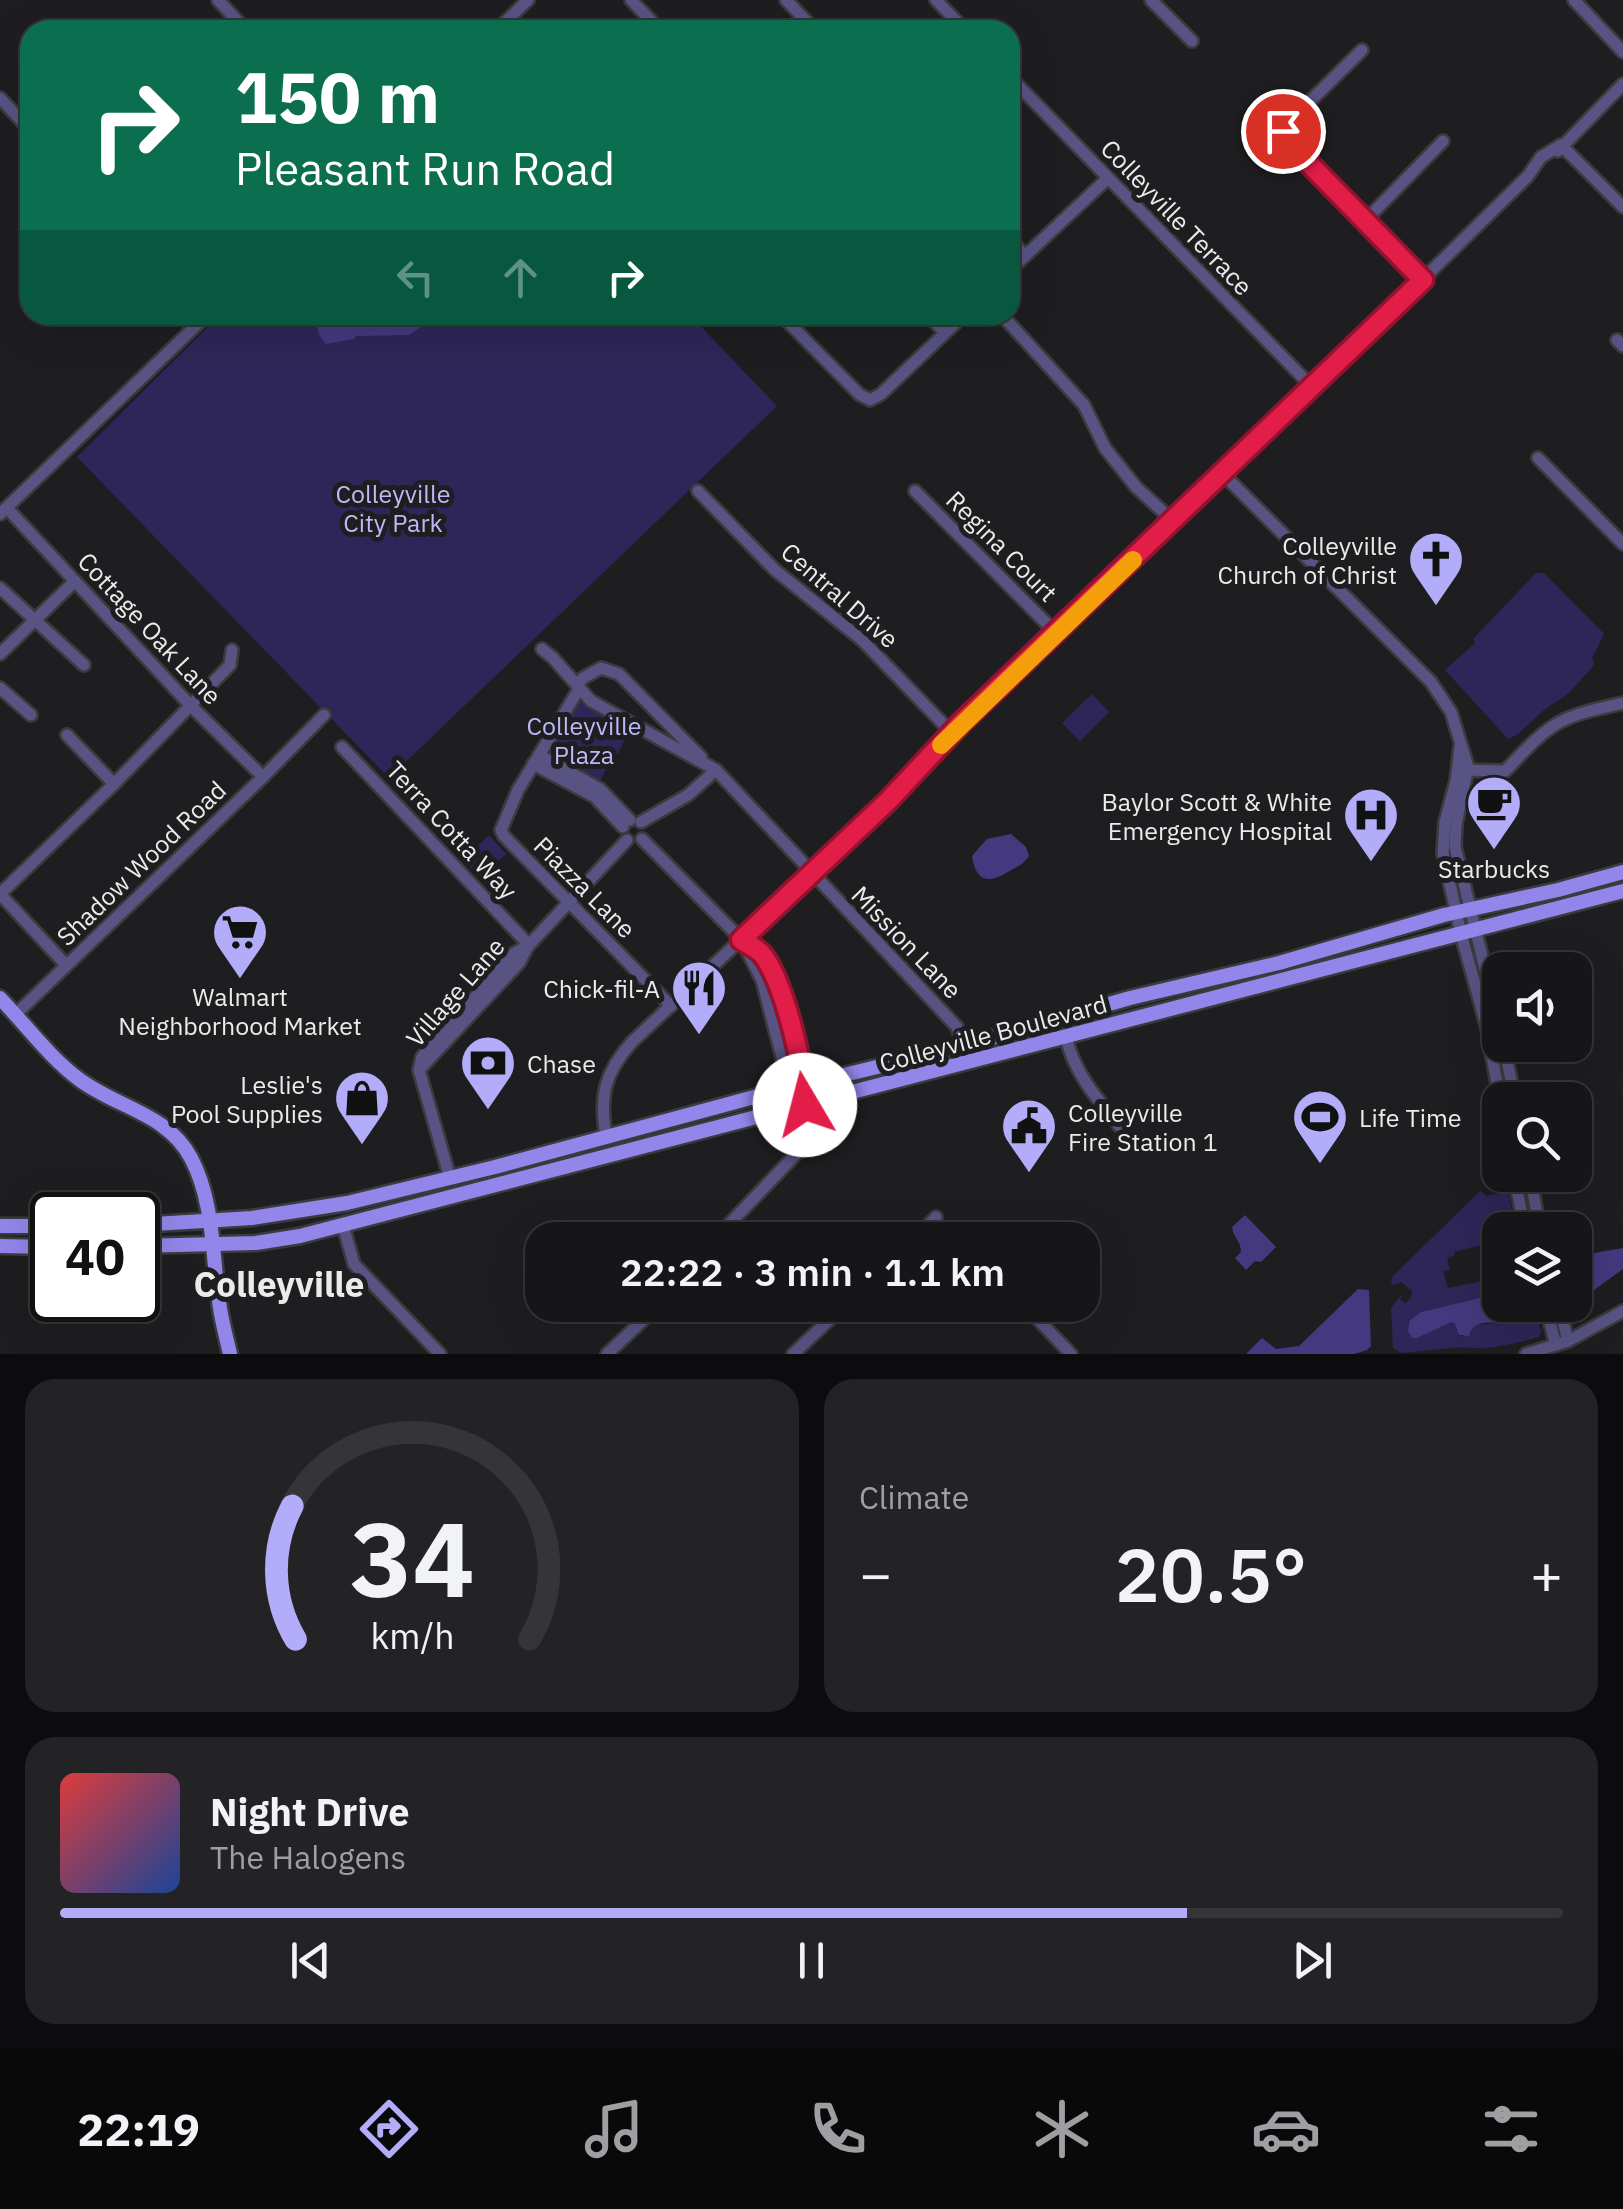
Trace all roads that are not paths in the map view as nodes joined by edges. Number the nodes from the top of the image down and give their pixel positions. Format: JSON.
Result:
{"nodes":[{"id":1,"x":218,"y":0,"type":"edge"},
{"id":2,"x":528,"y":0,"type":"edge"},
{"id":3,"x":631,"y":0,"type":"edge"},
{"id":4,"x":786,"y":0,"type":"edge"},
{"id":5,"x":936,"y":0,"type":"edge"},
{"id":6,"x":1151,"y":0,"type":"edge"},
{"id":7,"x":1574,"y":0,"type":"edge"},
{"id":8,"x":237,"y":20,"type":"edge"},
{"id":9,"x":509,"y":20,"type":"edge"},
{"id":10,"x":650,"y":20,"type":"edge"},
{"id":11,"x":805,"y":20,"type":"edge"},
{"id":12,"x":955,"y":20,"type":"edge"},
{"id":13,"x":1192,"y":41,"type":"dead end"},
{"id":14,"x":1362,"y":50,"type":"dead end"},
{"id":15,"x":1623,"y":52,"type":"edge"},
{"id":16,"x":1623,"y":84,"type":"edge"},
{"id":17,"x":1020,"y":87,"type":"edge"},
{"id":18,"x":0,"y":98,"type":"edge"},
{"id":19,"x":20,"y":119,"type":"edge"},
{"id":20,"x":1444,"y":141,"type":"dead end"},
{"id":21,"x":1561,"y":145,"type":"junction"},
{"id":22,"x":1108,"y":178,"type":"junction"},
{"id":23,"x":1623,"y":208,"type":"edge"},
{"id":24,"x":1365,"y":221,"type":"junction"},
{"id":25,"x":1020,"y":250,"type":"edge"},
{"id":26,"x":1025,"y":256,"type":"junction"},
{"id":27,"x":1020,"y":261,"type":"edge"},
{"id":28,"x":1423,"y":280,"type":"junction"},
{"id":29,"x":196,"y":325,"type":"edge"},
{"id":30,"x":792,"y":325,"type":"edge"},
{"id":31,"x":937,"y":325,"type":"edge"},
{"id":32,"x":953,"y":325,"type":"edge"},
{"id":33,"x":1011,"y":325,"type":"edge"},
{"id":34,"x":945,"y":333,"type":"junction"},
{"id":35,"x":1313,"y":388,"type":"junction"},
{"id":36,"x":1538,"y":458,"type":"dead end"},
{"id":37,"x":1222,"y":473,"type":"junction"},
{"id":38,"x":698,"y":491,"type":"dead end"},
{"id":39,"x":915,"y":491,"type":"dead end"},
{"id":40,"x":4,"y":511,"type":"edge"},
{"id":41,"x":1173,"y":521,"type":"junction"},
{"id":42,"x":1623,"y":544,"type":"edge"},
{"id":43,"x":76,"y":581,"type":"junction"},
{"id":44,"x":0,"y":588,"type":"edge"},
{"id":45,"x":35,"y":620,"type":"junction"},
{"id":46,"x":1056,"y":633,"type":"junction"},
{"id":47,"x":542,"y":649,"type":"dead end"},
{"id":48,"x":232,"y":650,"type":"dead end"},
{"id":49,"x":0,"y":654,"type":"edge"},
{"id":50,"x":84,"y":665,"type":"dead end"},
{"id":51,"x":578,"y":687,"type":"junction"},
{"id":52,"x":0,"y":688,"type":"edge"},
{"id":53,"x":1623,"y":703,"type":"edge"},
{"id":54,"x":190,"y":705,"type":"junction"},
{"id":55,"x":31,"y":715,"type":"dead end"},
{"id":56,"x":324,"y":715,"type":"dead end"},
{"id":57,"x":952,"y":734,"type":"junction"},
{"id":58,"x":67,"y":736,"type":"dead end"},
{"id":59,"x":342,"y":747,"type":"dead end"},
{"id":60,"x":536,"y":760,"type":"junction"},
{"id":61,"x":716,"y":770,"type":"junction"},
{"id":62,"x":1462,"y":770,"type":"junction"},
{"id":63,"x":263,"y":778,"type":"junction"},
{"id":64,"x":114,"y":784,"type":"junction"},
{"id":65,"x":630,"y":827,"type":"junction"},
{"id":66,"x":1623,"y":872,"type":"edge"},
{"id":67,"x":811,"y":874,"type":"junction"},
{"id":68,"x":1623,"y":892,"type":"edge"},
{"id":69,"x":0,"y":894,"type":"edge"},
{"id":70,"x":570,"y":902,"type":"junction"},
{"id":71,"x":1463,"y":910,"type":"junction"},
{"id":72,"x":1469,"y":932,"type":"junction"},
{"id":73,"x":741,"y":940,"type":"junction"},
{"id":74,"x":528,"y":944,"type":"junction"},
{"id":75,"x":66,"y":965,"type":"junction"},
{"id":76,"x":1482,"y":973,"type":"edge"},
{"id":77,"x":0,"y":998,"type":"edge"},
{"id":78,"x":671,"y":1006,"type":"junction"},
{"id":79,"x":16,"y":1014,"type":"junction"},
{"id":80,"x":1065,"y":1016,"type":"junction"},
{"id":81,"x":1066,"y":1037,"type":"junction"},
{"id":82,"x":963,"y":1046,"type":"junction"},
{"id":83,"x":1507,"y":1062,"type":"edge"},
{"id":84,"x":966,"y":1064,"type":"junction"},
{"id":85,"x":1510,"y":1075,"type":"junction"},
{"id":86,"x":1496,"y":1078,"type":"junction"},
{"id":87,"x":1497,"y":1082,"type":"edge"},
{"id":88,"x":1511,"y":1082,"type":"edge"},
{"id":89,"x":806,"y":1084,"type":"junction"},
{"id":90,"x":790,"y":1088,"type":"junction"},
{"id":91,"x":802,"y":1109,"type":"junction"},
{"id":92,"x":606,"y":1136,"type":"junction"},
{"id":93,"x":1130,"y":1139,"type":"dead end"},
{"id":94,"x":450,"y":1178,"type":"junction"},
{"id":95,"x":936,"y":1218,"type":"dead end"},
{"id":96,"x":209,"y":1222,"type":"junction"},
{"id":97,"x":731,"y":1222,"type":"edge"},
{"id":98,"x":932,"y":1222,"type":"edge"},
{"id":99,"x":160,"y":1224,"type":"edge"},
{"id":100,"x":0,"y":1226,"type":"edge"},
{"id":101,"x":30,"y":1226,"type":"edge"},
{"id":102,"x":343,"y":1226,"type":"junction"},
{"id":103,"x":212,"y":1244,"type":"junction"},
{"id":104,"x":160,"y":1245,"type":"edge"},
{"id":105,"x":0,"y":1246,"type":"edge"},
{"id":106,"x":30,"y":1247,"type":"edge"},
{"id":107,"x":1623,"y":1311,"type":"edge"},
{"id":108,"x":641,"y":1322,"type":"edge"},
{"id":109,"x":826,"y":1322,"type":"edge"},
{"id":110,"x":1040,"y":1322,"type":"edge"},
{"id":111,"x":1553,"y":1322,"type":"edge"},
{"id":112,"x":1560,"y":1322,"type":"edge"},
{"id":113,"x":1562,"y":1343,"type":"junction"},
{"id":114,"x":230,"y":1354,"type":"edge"},
{"id":115,"x":440,"y":1354,"type":"edge"},
{"id":116,"x":607,"y":1354,"type":"edge"},
{"id":117,"x":793,"y":1354,"type":"edge"},
{"id":118,"x":1071,"y":1354,"type":"edge"},
{"id":119,"x":1526,"y":1354,"type":"edge"}],
"edges":[{"from":1,"to":8,"type":"street"},
{"from":2,"to":9,"type":"street"},
{"from":3,"to":10,"type":"street"},
{"from":4,"to":11,"type":"street"},
{"from":5,"to":12,"type":"street"},
{"from":6,"to":13,"type":"street"},
{"from":7,"to":15,"type":"street"},
{"from":14,"to":24,"type":"street"},
{"from":16,"to":21,"type":"street"},
{"from":17,"to":22,"type":"street","name":"Colleyville Terrace"},
{"from":18,"to":19,"type":"street"},
{"from":20,"to":24,"type":"street"},
{"from":21,"to":23,"type":"street"},
{"from":21,"to":28,"type":"street"},
{"from":22,"to":26,"type":"street"},
{"from":22,"to":35,"type":"street","name":"Colleyville Terrace"},
{"from":24,"to":28,"type":"street"},
{"from":25,"to":26,"type":"street"},
{"from":26,"to":27,"type":"street"},
{"from":28,"to":35,"type":"street"},
{"from":29,"to":40,"type":"street"},
{"from":30,"to":34,"type":"street"},
{"from":31,"to":34,"type":"street"},
{"from":32,"to":34,"type":"street"},
{"from":33,"to":41,"type":"street"},
{"from":35,"to":37,"type":"street"},
{"from":36,"to":42,"type":"street"},
{"from":37,"to":41,"type":"street"},
{"from":37,"to":62,"type":"street"},
{"from":38,"to":57,"type":"street","name":"Central Drive"},
{"from":39,"to":46,"type":"street","name":"Regina Court"},
{"from":40,"to":43,"type":"street","name":"Cottage Oak Lane"},
{"from":41,"to":46,"type":"street"},
{"from":43,"to":45,"type":"street"},
{"from":43,"to":54,"type":"street","name":"Cottage Oak Lane"},
{"from":44,"to":45,"type":"street"},
{"from":45,"to":49,"type":"street"},
{"from":45,"to":50,"type":"street"},
{"from":46,"to":57,"type":"street"},
{"from":47,"to":51,"type":"street"},
{"from":48,"to":54,"type":"street"},
{"from":51,"to":60,"type":"street"},
{"from":51,"to":61,"type":"street"},
{"from":51,"to":61,"type":"street","name":"Mission Lane"},
{"from":52,"to":55,"type":"street"},
{"from":53,"to":62,"type":"street"},
{"from":54,"to":63,"type":"street","name":"Cottage Oak Lane"},
{"from":54,"to":64,"type":"street"},
{"from":56,"to":63,"type":"street","name":"Shadow Wood Road"},
{"from":57,"to":67,"type":"street"},
{"from":58,"to":64,"type":"street"},
{"from":59,"to":74,"type":"street","name":"Terra Cotta Way"},
{"from":60,"to":65,"type":"street"},
{"from":60,"to":70,"type":"street","name":"Piazza Lane"},
{"from":61,"to":65,"type":"street","name":"Village Lane"},
{"from":61,"to":67,"type":"street","name":"Mission Lane"},
{"from":62,"to":71,"type":"street"},
{"from":63,"to":75,"type":"street","name":"Shadow Wood Road"},
{"from":64,"to":69,"type":"street"},
{"from":65,"to":70,"type":"street","name":"Village Lane"},
{"from":65,"to":73,"type":"street"},
{"from":66,"to":71,"type":"main road","name":"Colleyville Boulevard"},
{"from":67,"to":73,"type":"street"},
{"from":67,"to":82,"type":"street","name":"Mission Lane"},
{"from":68,"to":72,"type":"main road","name":"Colleyville Boulevard"},
{"from":69,"to":75,"type":"street"},
{"from":70,"to":74,"type":"street","name":"Village Lane"},
{"from":70,"to":78,"type":"street","name":"Piazza Lane"},
{"from":71,"to":72,"type":"street"},
{"from":71,"to":80,"type":"main road","name":"Colleyville Boulevard"},
{"from":72,"to":76,"type":"street"},
{"from":72,"to":81,"type":"main road","name":"Colleyville Boulevard"},
{"from":72,"to":86,"type":"street"},
{"from":73,"to":78,"type":"street"},
{"from":73,"to":89,"type":"street"},
{"from":73,"to":90,"type":"street"},
{"from":74,"to":94,"type":"street","name":"Village Lane"},
{"from":75,"to":79,"type":"street","name":"Shadow Wood Road"},
{"from":77,"to":79,"type":"main road"},
{"from":78,"to":92,"type":"street"},
{"from":79,"to":96,"type":"main road"},
{"from":80,"to":81,"type":"main road"},
{"from":80,"to":82,"type":"main road","name":"Colleyville Boulevard"},
{"from":81,"to":84,"type":"main road","name":"Colleyville Boulevard"},
{"from":81,"to":93,"type":"street"},
{"from":82,"to":84,"type":"main road"},
{"from":82,"to":89,"type":"main road","name":"Colleyville Boulevard"},
{"from":83,"to":85,"type":"street"},
{"from":84,"to":91,"type":"main road","name":"Colleyville Boulevard"},
{"from":85,"to":86,"type":"street"},
{"from":85,"to":88,"type":"street"},
{"from":86,"to":87,"type":"street"},
{"from":89,"to":90,"type":"main road","name":"Colleyville Boulevard"},
{"from":89,"to":91,"type":"street"},
{"from":90,"to":91,"type":"street"},
{"from":90,"to":92,"type":"main road","name":"Colleyville Boulevard"},
{"from":91,"to":97,"type":"street"},
{"from":91,"to":102,"type":"main road","name":"Colleyville Boulevard"},
{"from":92,"to":94,"type":"main road","name":"Colleyville Boulevard"},
{"from":94,"to":96,"type":"main road","name":"Colleyville Boulevard"},
{"from":95,"to":98,"type":"street"},
{"from":96,"to":99,"type":"main road","name":"Colleyville Boulevard"},
{"from":96,"to":103,"type":"main road"},
{"from":100,"to":101,"type":"main road"},
{"from":102,"to":103,"type":"main road","name":"Colleyville Boulevard"},
{"from":102,"to":115,"type":"street"},
{"from":103,"to":104,"type":"main road","name":"Colleyville Boulevard"},
{"from":103,"to":114,"type":"main road"},
{"from":105,"to":106,"type":"main road"},
{"from":107,"to":113,"type":"street"},
{"from":108,"to":116,"type":"street"},
{"from":109,"to":117,"type":"street"},
{"from":110,"to":118,"type":"street"},
{"from":111,"to":113,"type":"street"},
{"from":112,"to":113,"type":"street"},
{"from":113,"to":119,"type":"street"}]}
